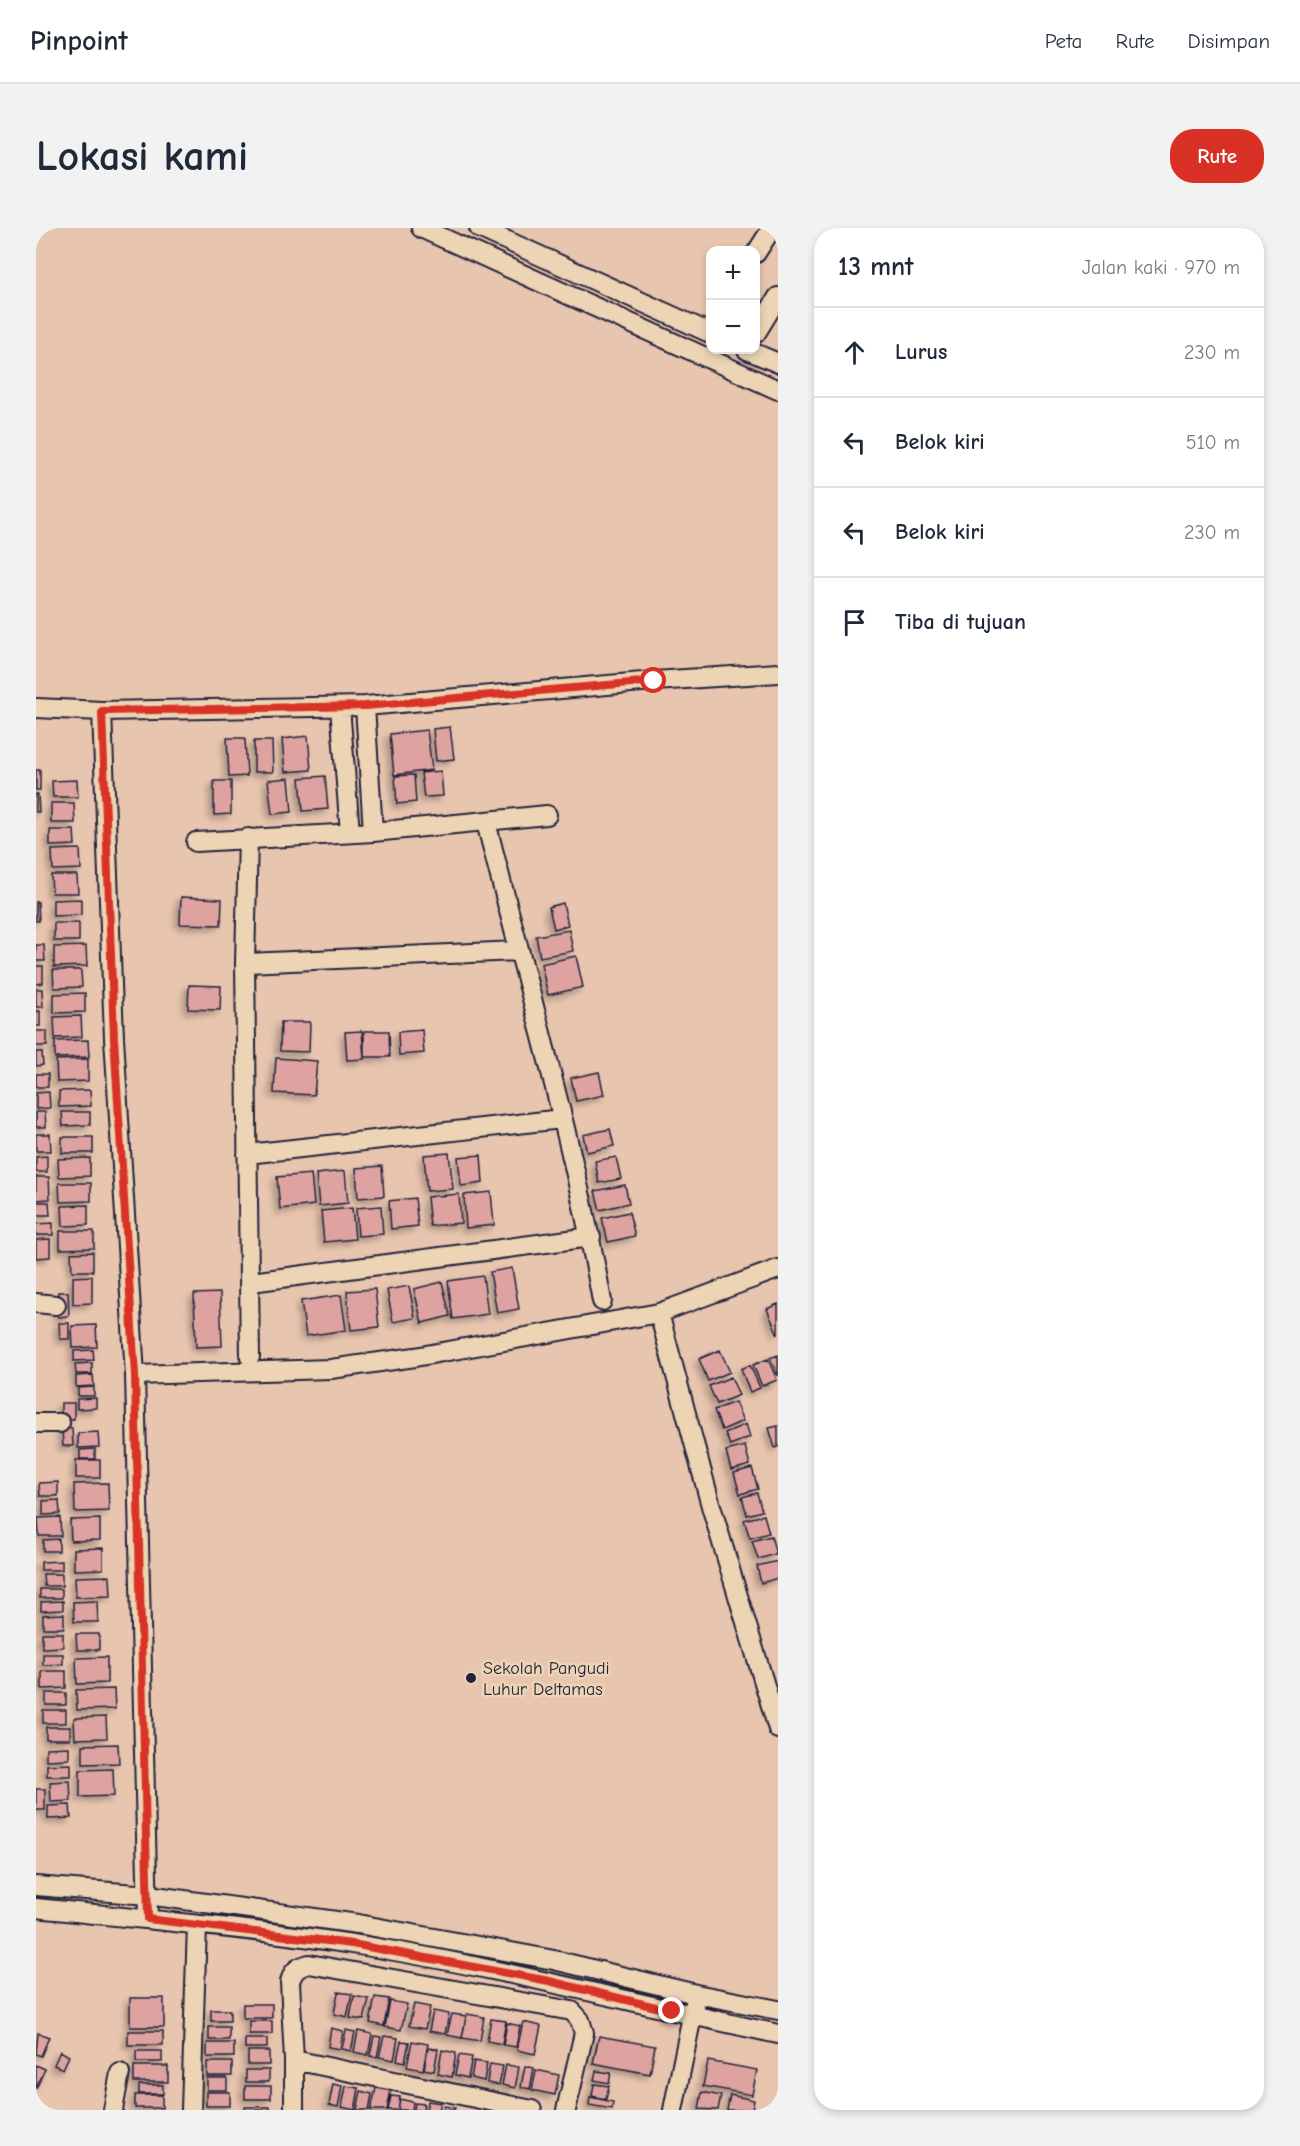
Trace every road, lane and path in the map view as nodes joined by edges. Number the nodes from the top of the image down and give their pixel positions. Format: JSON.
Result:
{"nodes":[{"id":1,"x":421,"y":228,"type":"edge"},
{"id":2,"x":479,"y":228,"type":"edge"},
{"id":3,"x":772,"y":228,"type":"edge"},
{"id":4,"x":760,"y":248,"type":"edge"},
{"id":5,"x":778,"y":297,"type":"edge"},
{"id":6,"x":760,"y":326,"type":"edge"},
{"id":7,"x":706,"y":328,"type":"edge"},
{"id":8,"x":706,"y":335,"type":"edge"},
{"id":9,"x":697,"y":353,"type":"junction"},
{"id":10,"x":745,"y":354,"type":"edge"},
{"id":11,"x":756,"y":354,"type":"edge"},
{"id":12,"x":778,"y":363,"type":"edge"},
{"id":13,"x":738,"y":372,"type":"junction"},
{"id":14,"x":778,"y":390,"type":"edge"},
{"id":15,"x":778,"y":673,"type":"edge"},
{"id":16,"x":365,"y":706,"type":"junction"},
{"id":17,"x":340,"y":707,"type":"junction"},
{"id":18,"x":36,"y":708,"type":"edge"},
{"id":19,"x":102,"y":711,"type":"junction"},
{"id":20,"x":547,"y":815,"type":"dead end"},
{"id":21,"x":486,"y":822,"type":"junction"},
{"id":22,"x":373,"y":832,"type":"junction"},
{"id":23,"x":350,"y":833,"type":"junction"},
{"id":24,"x":248,"y":838,"type":"junction"},
{"id":25,"x":196,"y":842,"type":"dead end"},
{"id":26,"x":519,"y":951,"type":"junction"},
{"id":27,"x":245,"y":963,"type":"junction"},
{"id":28,"x":562,"y":1119,"type":"junction"},
{"id":29,"x":247,"y":1154,"type":"junction"},
{"id":30,"x":591,"y":1237,"type":"junction"},
{"id":31,"x":778,"y":1269,"type":"edge"},
{"id":32,"x":251,"y":1282,"type":"junction"},
{"id":33,"x":602,"y":1301,"type":"dead end"},
{"id":34,"x":36,"y":1303,"type":"edge"},
{"id":35,"x":56,"y":1305,"type":"dead end"},
{"id":36,"x":659,"y":1313,"type":"junction"},
{"id":37,"x":250,"y":1357,"type":"dead end"},
{"id":38,"x":135,"y":1375,"type":"junction"},
{"id":39,"x":60,"y":1423,"type":"dead end"},
{"id":40,"x":36,"y":1424,"type":"edge"},
{"id":41,"x":778,"y":1729,"type":"edge"},
{"id":42,"x":36,"y":1886,"type":"edge"},
{"id":43,"x":148,"y":1895,"type":"junction"},
{"id":44,"x":36,"y":1908,"type":"edge"},
{"id":45,"x":148,"y":1919,"type":"junction"},
{"id":46,"x":197,"y":1925,"type":"junction"},
{"id":47,"x":696,"y":1994,"type":"junction"},
{"id":48,"x":778,"y":2010,"type":"edge"},
{"id":49,"x":692,"y":2016,"type":"junction"},
{"id":50,"x":778,"y":2034,"type":"edge"},
{"id":51,"x":294,"y":2060,"type":"junction"},
{"id":52,"x":120,"y":2073,"type":"dead end"},
{"id":53,"x":113,"y":2110,"type":"edge"},
{"id":54,"x":191,"y":2110,"type":"edge"},
{"id":55,"x":294,"y":2110,"type":"edge"},
{"id":56,"x":532,"y":2110,"type":"edge"},
{"id":57,"x":566,"y":2110,"type":"edge"},
{"id":58,"x":673,"y":2110,"type":"edge"}],
"edges":[{"from":1,"to":9,"type":"street"},
{"from":2,"to":7,"type":"street"},
{"from":3,"to":4,"type":"street"},
{"from":5,"to":6,"type":"street"},
{"from":8,"to":9,"type":"street"},
{"from":9,"to":13,"type":"street"},
{"from":10,"to":13,"type":"street"},
{"from":11,"to":12,"type":"street"},
{"from":13,"to":14,"type":"street"},
{"from":15,"to":16,"type":"street"},
{"from":16,"to":17,"type":"street"},
{"from":16,"to":22,"type":"street"},
{"from":17,"to":19,"type":"street"},
{"from":17,"to":23,"type":"street"},
{"from":18,"to":19,"type":"street"},
{"from":19,"to":38,"type":"street"},
{"from":20,"to":21,"type":"street"},
{"from":21,"to":22,"type":"street"},
{"from":21,"to":26,"type":"street"},
{"from":22,"to":23,"type":"street"},
{"from":23,"to":24,"type":"street"},
{"from":24,"to":25,"type":"street"},
{"from":24,"to":27,"type":"street"},
{"from":26,"to":27,"type":"street"},
{"from":26,"to":28,"type":"street"},
{"from":27,"to":29,"type":"street"},
{"from":28,"to":29,"type":"street"},
{"from":28,"to":30,"type":"street"},
{"from":29,"to":32,"type":"street"},
{"from":30,"to":32,"type":"street"},
{"from":30,"to":33,"type":"street"},
{"from":31,"to":36,"type":"street"},
{"from":32,"to":37,"type":"street"},
{"from":34,"to":35,"type":"street"},
{"from":36,"to":38,"type":"street"},
{"from":36,"to":41,"type":"street"},
{"from":38,"to":43,"type":"street"},
{"from":39,"to":40,"type":"street"},
{"from":42,"to":43,"type":"street"},
{"from":43,"to":45,"type":"street"},
{"from":43,"to":47,"type":"street"},
{"from":44,"to":45,"type":"street"},
{"from":45,"to":46,"type":"street"},
{"from":46,"to":49,"type":"street"},
{"from":46,"to":54,"type":"street"},
{"from":47,"to":48,"type":"street"},
{"from":47,"to":49,"type":"street"},
{"from":49,"to":50,"type":"street"},
{"from":49,"to":58,"type":"street"},
{"from":51,"to":55,"type":"street"},
{"from":51,"to":56,"type":"street"},
{"from":51,"to":57,"type":"street"},
{"from":52,"to":53,"type":"street"}]}
